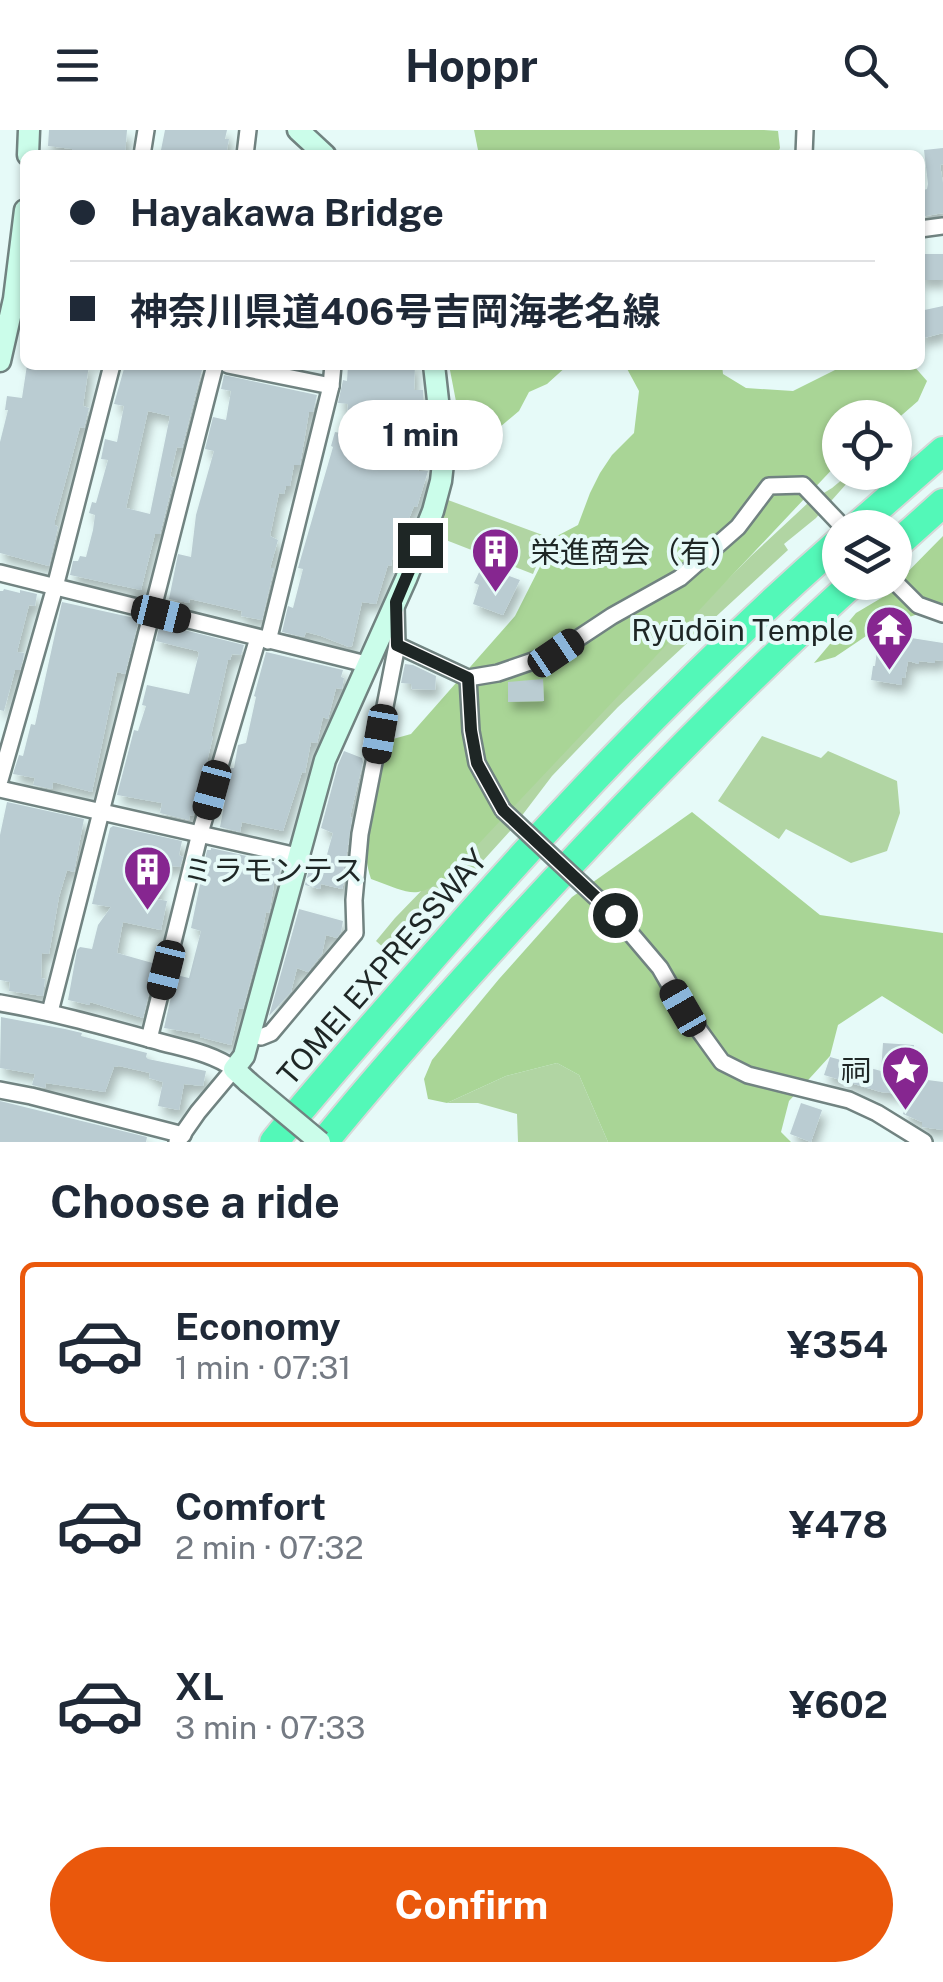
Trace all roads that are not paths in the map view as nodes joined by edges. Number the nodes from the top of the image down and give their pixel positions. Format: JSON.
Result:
{"nodes":[{"id":1,"x":298,"y":130,"type":"edge"},
{"id":2,"x":319,"y":150,"type":"edge"},
{"id":3,"x":20,"y":254,"type":"edge"},
{"id":4,"x":0,"y":361,"type":"edge"},
{"id":5,"x":111,"y":370,"type":"edge"},
{"id":6,"x":214,"y":370,"type":"edge"},
{"id":7,"x":253,"y":370,"type":"edge"},
{"id":8,"x":333,"y":370,"type":"edge"},
{"id":9,"x":435,"y":370,"type":"edge"},
{"id":10,"x":331,"y":386,"type":"junction"},
{"id":11,"x":943,"y":451,"type":"edge"},
{"id":12,"x":943,"y":503,"type":"edge"},
{"id":13,"x":828,"y":510,"type":"edge"},
{"id":14,"x":876,"y":510,"type":"edge"},
{"id":15,"x":912,"y":531,"type":"edge"},
{"id":16,"x":822,"y":557,"type":"edge"},
{"id":17,"x":0,"y":573,"type":"edge"},
{"id":18,"x":55,"y":588,"type":"junction"},
{"id":19,"x":912,"y":599,"type":"edge"},
{"id":20,"x":835,"y":600,"type":"edge"},
{"id":21,"x":396,"y":602,"type":"junction"},
{"id":22,"x":153,"y":612,"type":"junction"},
{"id":23,"x":943,"y":614,"type":"edge"},
{"id":24,"x":263,"y":640,"type":"junction"},
{"id":25,"x":397,"y":645,"type":"junction"},
{"id":26,"x":366,"y":664,"type":"junction"},
{"id":27,"x":468,"y":678,"type":"junction"},
{"id":28,"x":0,"y":780,"type":"edge"},
{"id":29,"x":0,"y":790,"type":"edge"},
{"id":30,"x":102,"y":811,"type":"junction"},
{"id":31,"x":200,"y":833,"type":"junction"},
{"id":32,"x":297,"y":856,"type":"junction"},
{"id":33,"x":0,"y":1003,"type":"edge"},
{"id":34,"x":50,"y":1012,"type":"junction"},
{"id":35,"x":250,"y":1034,"type":"junction"},
{"id":36,"x":149,"y":1039,"type":"junction"},
{"id":37,"x":241,"y":1076,"type":"junction"},
{"id":38,"x":0,"y":1090,"type":"edge"},
{"id":39,"x":180,"y":1138,"type":"edge"},
{"id":40,"x":274,"y":1142,"type":"edge"},
{"id":41,"x":322,"y":1142,"type":"edge"},
{"id":42,"x":924,"y":1142,"type":"edge"}],
"edges":[{"from":1,"to":2,"type":"main road"},
{"from":3,"to":4,"type":"main road"},
{"from":5,"to":18,"type":"street"},
{"from":6,"to":22,"type":"street"},
{"from":7,"to":10,"type":"street"},
{"from":8,"to":10,"type":"street"},
{"from":9,"to":21,"type":"main road"},
{"from":10,"to":24,"type":"street"},
{"from":11,"to":14,"type":"highway"},
{"from":12,"to":15,"type":"highway"},
{"from":13,"to":27,"type":"street"},
{"from":16,"to":40,"type":"highway","name":"TOMEI EXPRESSWAY"},
{"from":17,"to":18,"type":"street"},
{"from":18,"to":22,"type":"street"},
{"from":18,"to":28,"type":"street"},
{"from":19,"to":23,"type":"street"},
{"from":20,"to":41,"type":"highway"},
{"from":21,"to":25,"type":"street"},
{"from":21,"to":26,"type":"main road"},
{"from":22,"to":24,"type":"street"},
{"from":22,"to":30,"type":"street"},
{"from":24,"to":26,"type":"street"},
{"from":24,"to":31,"type":"street"},
{"from":25,"to":27,"type":"street"},
{"from":25,"to":35,"type":"street"},
{"from":26,"to":32,"type":"main road"},
{"from":27,"to":42,"type":"street","bridge":true},
{"from":29,"to":30,"type":"street"},
{"from":30,"to":31,"type":"street"},
{"from":30,"to":34,"type":"street"},
{"from":31,"to":32,"type":"street"},
{"from":31,"to":36,"type":"street"},
{"from":32,"to":35,"type":"main road"},
{"from":33,"to":34,"type":"street"},
{"from":34,"to":36,"type":"street"},
{"from":35,"to":37,"type":"main road"},
{"from":36,"to":37,"type":"street"},
{"from":37,"to":39,"type":"street"},
{"from":37,"to":41,"type":"main road","bridge":true},
{"from":38,"to":39,"type":"street"}]}
